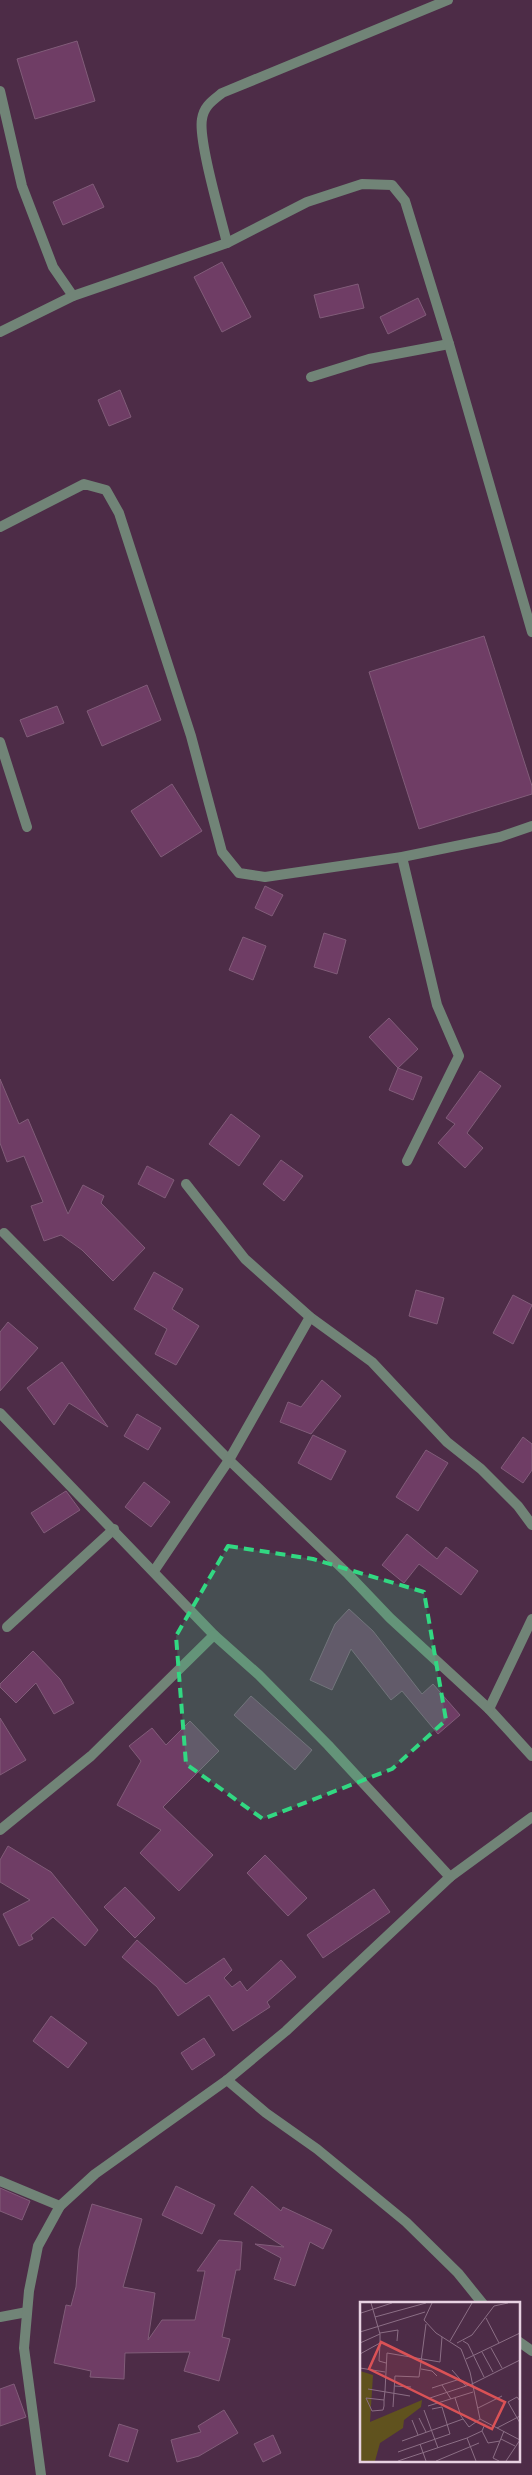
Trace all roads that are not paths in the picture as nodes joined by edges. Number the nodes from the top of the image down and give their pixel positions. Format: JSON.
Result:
{"nodes":[{"id":1,"x":448,"y":0,"type":"edge"},
{"id":2,"x":0,"y":91,"type":"edge"},
{"id":3,"x":227,"y":243,"type":"junction"},
{"id":4,"x":73,"y":296,"type":"junction"},
{"id":5,"x":0,"y":332,"type":"edge"},
{"id":6,"x":449,"y":344,"type":"junction"},
{"id":7,"x":311,"y":377,"type":"dead end"},
{"id":8,"x":0,"y":527,"type":"edge"},
{"id":9,"x":532,"y":632,"type":"edge"},
{"id":10,"x":0,"y":742,"type":"edge"},
{"id":11,"x":532,"y":826,"type":"edge"},
{"id":12,"x":27,"y":827,"type":"dead end"},
{"id":13,"x":402,"y":858,"type":"junction"},
{"id":14,"x":408,"y":1162,"type":"dead end"},
{"id":15,"x":186,"y":1184,"type":"dead end"},
{"id":16,"x":4,"y":1233,"type":"dead end"},
{"id":17,"x":310,"y":1317,"type":"junction"},
{"id":18,"x":0,"y":1413,"type":"edge"},
{"id":19,"x":229,"y":1460,"type":"junction"},
{"id":20,"x":532,"y":1525,"type":"edge"},
{"id":21,"x":114,"y":1529,"type":"junction"},
{"id":22,"x":154,"y":1571,"type":"junction"},
{"id":23,"x":532,"y":1619,"type":"edge"},
{"id":24,"x":7,"y":1627,"type":"dead end"},
{"id":25,"x":214,"y":1635,"type":"junction"},
{"id":26,"x":489,"y":1710,"type":"junction"},
{"id":27,"x":532,"y":1756,"type":"edge"},
{"id":28,"x":532,"y":1816,"type":"edge"},
{"id":29,"x":0,"y":1830,"type":"edge"},
{"id":30,"x":450,"y":1877,"type":"junction"},
{"id":31,"x":227,"y":2080,"type":"junction"},
{"id":32,"x":0,"y":2181,"type":"edge"},
{"id":33,"x":60,"y":2206,"type":"junction"},
{"id":34,"x":481,"y":2302,"type":"edge"},
{"id":35,"x":27,"y":2312,"type":"junction"},
{"id":36,"x":0,"y":2316,"type":"edge"},
{"id":37,"x":520,"y":2342,"type":"edge"},
{"id":38,"x":532,"y":2351,"type":"edge"},
{"id":39,"x":41,"y":2475,"type":"edge"}],
"edges":[{"from":1,"to":3,"type":"street"},
{"from":2,"to":4,"type":"street"},
{"from":3,"to":4,"type":"street"},
{"from":3,"to":6,"type":"street"},
{"from":4,"to":5,"type":"street"},
{"from":6,"to":7,"type":"street"},
{"from":6,"to":9,"type":"street"},
{"from":8,"to":13,"type":"street"},
{"from":10,"to":12,"type":"street"},
{"from":11,"to":13,"type":"street"},
{"from":13,"to":14,"type":"street"},
{"from":15,"to":17,"type":"street"},
{"from":16,"to":19,"type":"street"},
{"from":17,"to":19,"type":"street"},
{"from":17,"to":20,"type":"street"},
{"from":18,"to":21,"type":"street"},
{"from":19,"to":22,"type":"street"},
{"from":19,"to":26,"type":"street"},
{"from":21,"to":22,"type":"street"},
{"from":21,"to":24,"type":"street"},
{"from":22,"to":25,"type":"street"},
{"from":23,"to":26,"type":"street"},
{"from":25,"to":29,"type":"street"},
{"from":25,"to":30,"type":"street"},
{"from":26,"to":27,"type":"street"},
{"from":28,"to":30,"type":"street"},
{"from":30,"to":31,"type":"street"},
{"from":31,"to":33,"type":"street"},
{"from":31,"to":34,"type":"street"},
{"from":32,"to":33,"type":"street"},
{"from":33,"to":35,"type":"street"},
{"from":35,"to":36,"type":"street"},
{"from":35,"to":39,"type":"street"},
{"from":37,"to":38,"type":"street"}]}
